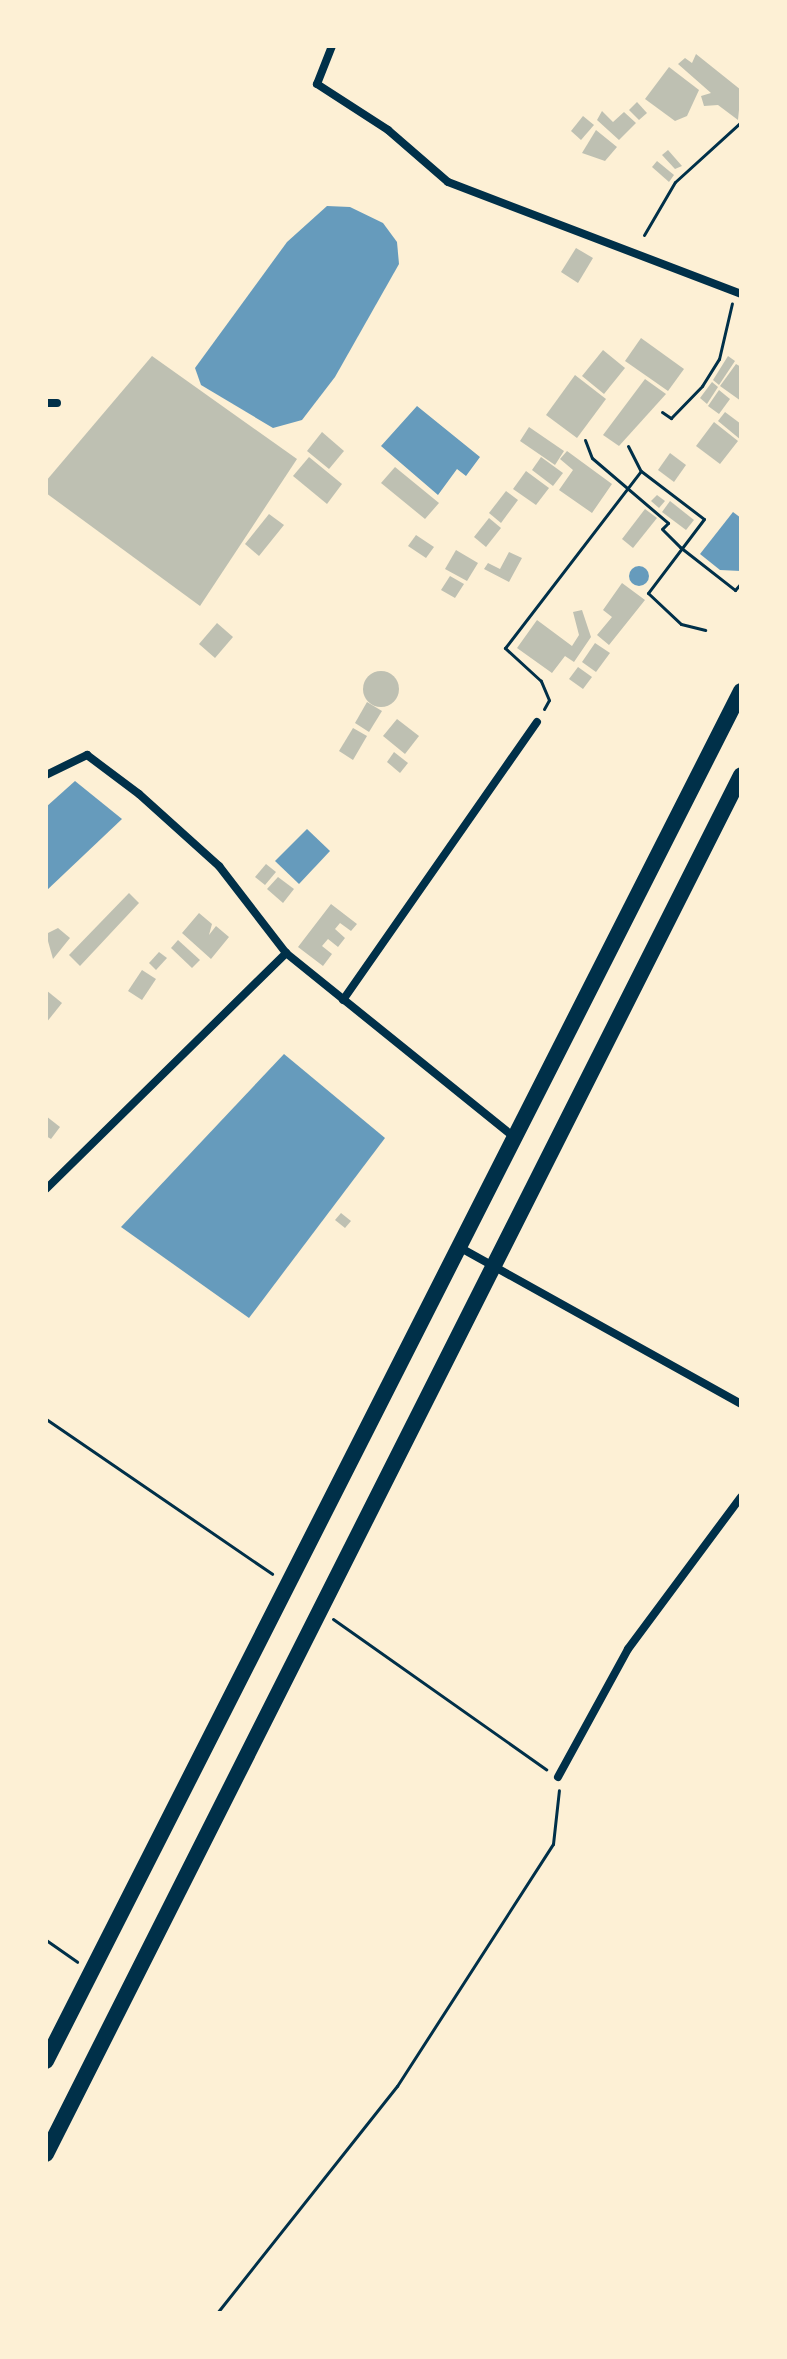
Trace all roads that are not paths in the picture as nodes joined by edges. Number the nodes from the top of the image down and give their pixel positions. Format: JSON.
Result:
{"nodes":[{"id":1,"x":332,"y":46,"type":"edge"},
{"id":2,"x":740,"y":294,"type":"edge"},
{"id":3,"x":46,"y":403,"type":"edge"},
{"id":4,"x":57,"y":403,"type":"dead end"},
{"id":5,"x":741,"y":691,"type":"edge"},
{"id":6,"x":537,"y":722,"type":"road end"},
{"id":7,"x":46,"y":775,"type":"edge"},
{"id":8,"x":741,"y":775,"type":"edge"},
{"id":9,"x":286,"y":953,"type":"junction"},
{"id":10,"x":343,"y":1000,"type":"junction"},
{"id":11,"x":517,"y":1139,"type":"junction"},
{"id":12,"x":46,"y":1189,"type":"edge"},
{"id":13,"x":459,"y":1247,"type":"junction"},
{"id":14,"x":497,"y":1265,"type":"junction"},
{"id":15,"x":741,"y":1404,"type":"edge"},
{"id":16,"x":741,"y":1497,"type":"edge"},
{"id":17,"x":558,"y":1777,"type":"road end"},
{"id":18,"x":46,"y":2061,"type":"edge"},
{"id":19,"x":46,"y":2154,"type":"edge"}],
"edges":[{"from":1,"to":2,"type":"street"},
{"from":3,"to":4,"type":"street"},
{"from":5,"to":11,"type":"highway"},
{"from":6,"to":10,"type":"street"},
{"from":7,"to":9,"type":"street"},
{"from":8,"to":14,"type":"highway"},
{"from":9,"to":10,"type":"street"},
{"from":9,"to":12,"type":"street"},
{"from":10,"to":11,"type":"street"},
{"from":11,"to":13,"type":"highway"},
{"from":13,"to":14,"type":"street"},
{"from":13,"to":18,"type":"highway"},
{"from":14,"to":15,"type":"street"},
{"from":14,"to":19,"type":"highway"},
{"from":16,"to":17,"type":"street"}]}
